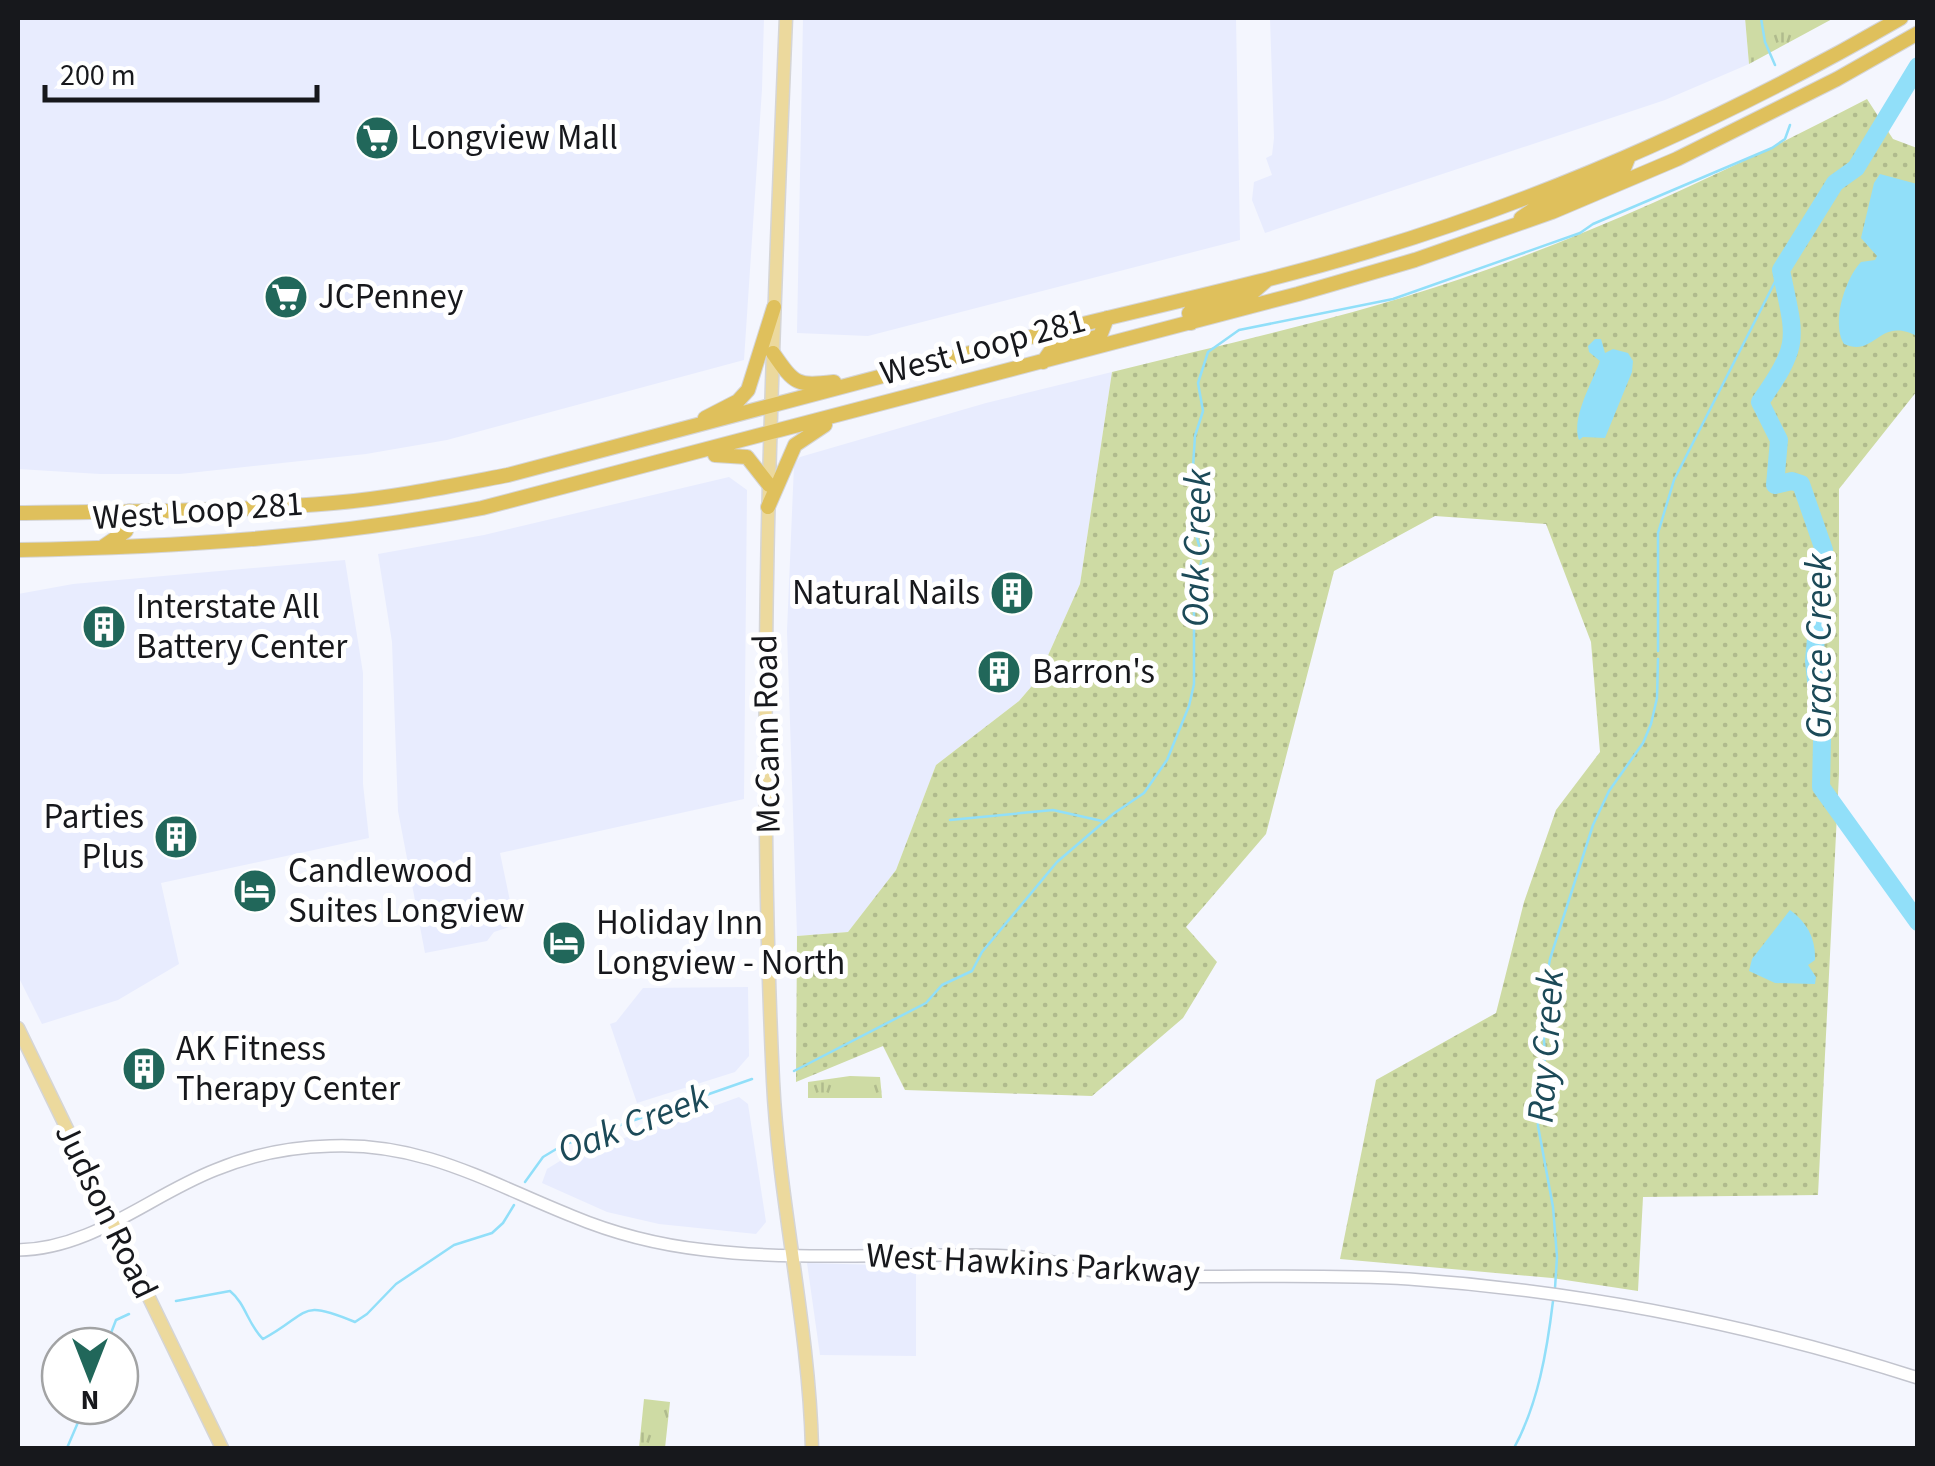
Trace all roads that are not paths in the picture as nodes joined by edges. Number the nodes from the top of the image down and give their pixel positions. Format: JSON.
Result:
{"nodes":[{"id":1,"x":786,"y":18,"type":"edge"},
{"id":2,"x":1900,"y":18,"type":"edge"},
{"id":3,"x":1918,"y":32,"type":"edge"},
{"id":4,"x":1630,"y":156,"type":"junction"},
{"id":5,"x":1509,"y":228,"type":"junction"},
{"id":6,"x":1267,"y":279,"type":"junction"},
{"id":7,"x":774,"y":307,"type":"junction"},
{"id":8,"x":1107,"y":318,"type":"junction"},
{"id":9,"x":1191,"y":322,"type":"junction"},
{"id":10,"x":773,"y":354,"type":"junction"},
{"id":11,"x":1044,"y":362,"type":"junction"},
{"id":12,"x":870,"y":379,"type":"junction"},
{"id":13,"x":772,"y":406,"type":"junction"},
{"id":14,"x":846,"y":414,"type":"junction"},
{"id":15,"x":680,"y":430,"type":"junction"},
{"id":16,"x":771,"y":434,"type":"junction"},
{"id":17,"x":684,"y":456,"type":"junction"},
{"id":18,"x":769,"y":485,"type":"junction"},
{"id":19,"x":768,"y":506,"type":"junction"},
{"id":20,"x":130,"y":511,"type":"junction"},
{"id":21,"x":18,"y":513,"type":"edge"},
{"id":22,"x":18,"y":550,"type":"edge"},
{"id":23,"x":94,"y":550,"type":"junction"},
{"id":24,"x":18,"y":1028,"type":"edge"},
{"id":25,"x":112,"y":1223,"type":"junction"},
{"id":26,"x":18,"y":1250,"type":"edge"},
{"id":27,"x":793,"y":1254,"type":"junction"},
{"id":28,"x":1918,"y":1378,"type":"edge"},
{"id":29,"x":222,"y":1448,"type":"edge"},
{"id":30,"x":812,"y":1448,"type":"edge"}],
"edges":[{"from":1,"to":7,"type":"main road","name":"McCann Road"},
{"from":2,"to":4,"type":"highway","name":"West Loop 281"},
{"from":3,"to":5,"type":"highway","name":"West Loop 281"},
{"from":4,"to":5,"type":"highway"},
{"from":4,"to":6,"type":"highway","name":"West Loop 281"},
{"from":5,"to":9,"type":"highway","name":"West Loop 281"},
{"from":6,"to":8,"type":"highway","name":"West Loop 281"},
{"from":6,"to":9,"type":"highway"},
{"from":7,"to":10,"type":"main road","name":"McCann Road"},
{"from":7,"to":15,"type":"highway"},
{"from":8,"to":11,"type":"highway"},
{"from":8,"to":12,"type":"highway","name":"West Loop 281"},
{"from":9,"to":11,"type":"highway","name":"West Loop 281"},
{"from":10,"to":12,"type":"highway"},
{"from":10,"to":13,"type":"main road","name":"McCann Road"},
{"from":11,"to":14,"type":"highway","name":"West Loop 281"},
{"from":12,"to":13,"type":"highway","name":"West Loop 281"},
{"from":13,"to":15,"type":"highway","name":"West Loop 281"},
{"from":13,"to":16,"type":"main road","name":"McCann Road"},
{"from":14,"to":16,"type":"highway","name":"West Loop 281"},
{"from":14,"to":19,"type":"highway"},
{"from":15,"to":20,"type":"highway","name":"West Loop 281"},
{"from":16,"to":17,"type":"highway","name":"West Loop 281"},
{"from":16,"to":18,"type":"main road","name":"McCann Road"},
{"from":17,"to":18,"type":"highway"},
{"from":17,"to":23,"type":"highway","name":"West Loop 281"},
{"from":18,"to":19,"type":"main road","name":"McCann Road"},
{"from":19,"to":27,"type":"main road","name":"McCann Road"},
{"from":20,"to":21,"type":"highway","name":"West Loop 281"},
{"from":20,"to":23,"type":"highway"},
{"from":22,"to":23,"type":"highway","name":"West Loop 281"},
{"from":24,"to":25,"type":"main road","name":"Judson Road"},
{"from":25,"to":26,"type":"main road","name":"West Hawkins Parkway"},
{"from":25,"to":27,"type":"main road","name":"West Hawkins Parkway"},
{"from":25,"to":29,"type":"main road","name":"Judson Road"},
{"from":27,"to":28,"type":"main road","name":"West Hawkins Parkway"},
{"from":27,"to":30,"type":"main road","name":"McCann Road"}]}
